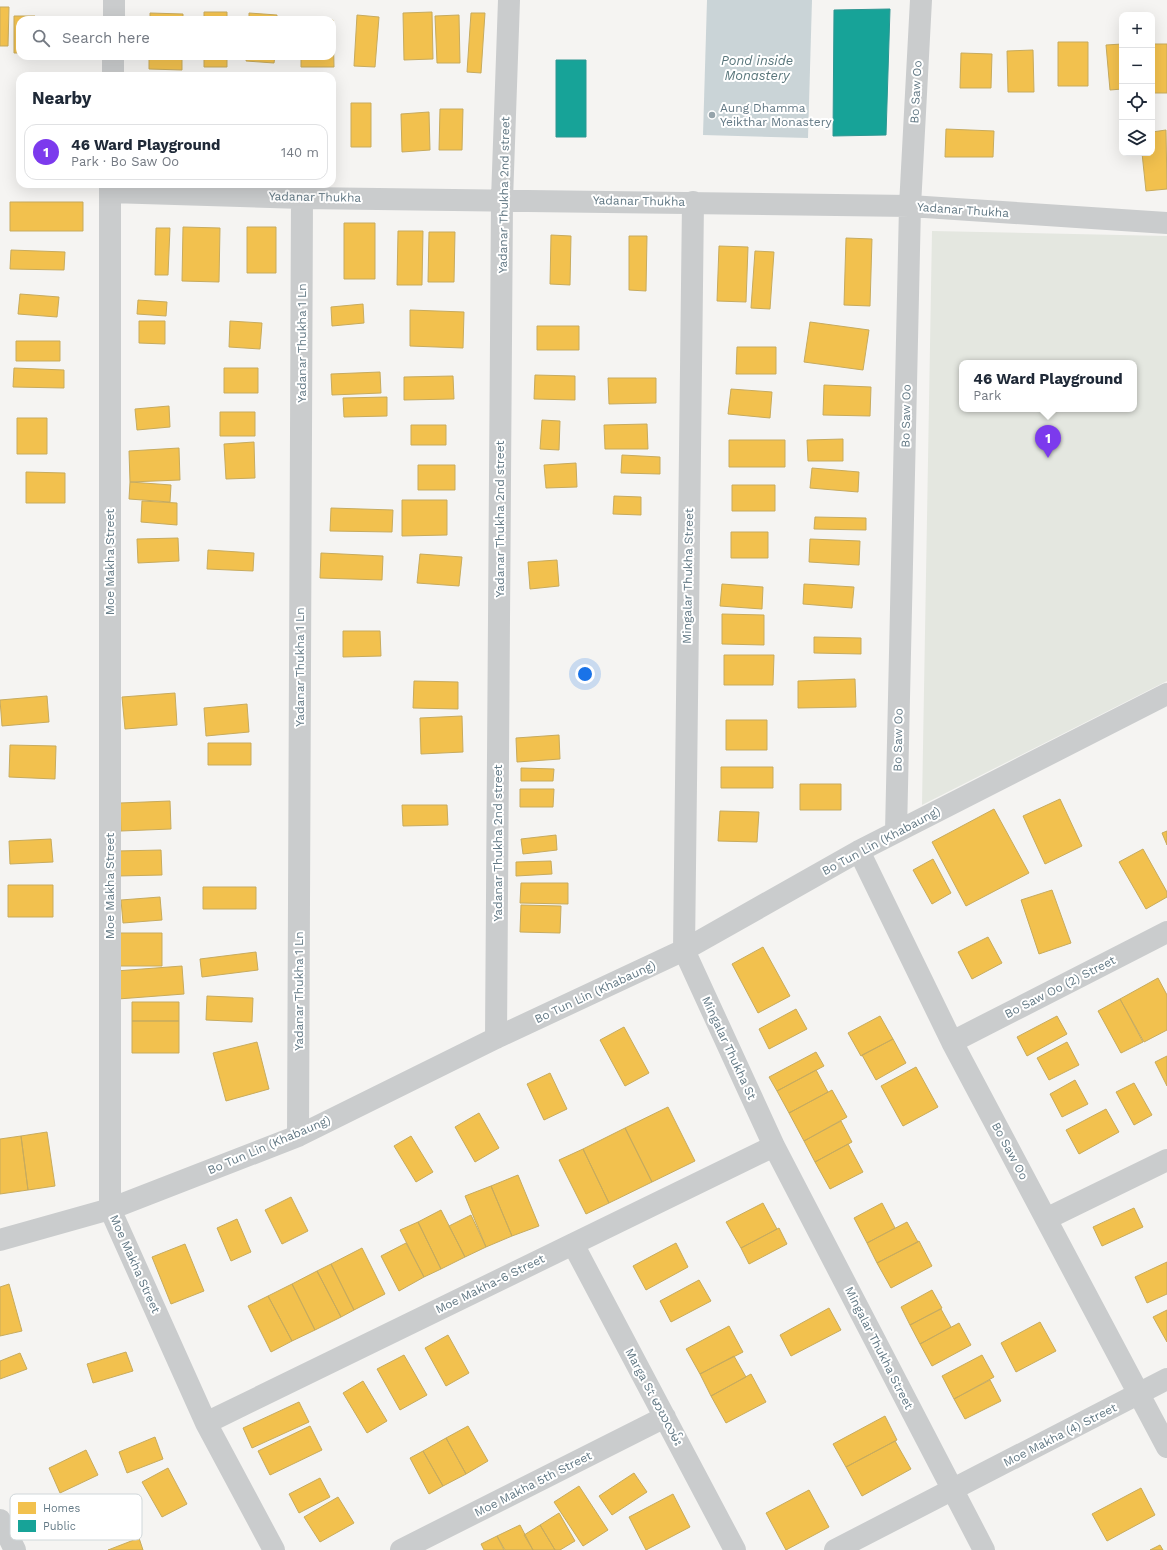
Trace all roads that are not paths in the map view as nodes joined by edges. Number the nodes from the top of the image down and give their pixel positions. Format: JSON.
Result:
{"nodes":[{"id":1,"x":114,"y":0,"type":"edge"},
{"id":2,"x":509,"y":0,"type":"edge"},
{"id":3,"x":921,"y":0,"type":"edge"},
{"id":4,"x":114,"y":16,"type":"edge"},
{"id":5,"x":113,"y":60,"type":"edge"},
{"id":6,"x":113,"y":72,"type":"edge"},
{"id":7,"x":110,"y":188,"type":"edge"},
{"id":8,"x":302,"y":198,"type":"junction"},
{"id":9,"x":502,"y":200,"type":"junction"},
{"id":10,"x":693,"y":202,"type":"junction"},
{"id":11,"x":910,"y":206,"type":"junction"},
{"id":12,"x":1167,"y":223,"type":"edge"},
{"id":13,"x":1167,"y":694,"type":"edge"},
{"id":14,"x":896,"y":832,"type":"junction"},
{"id":15,"x":859,"y":851,"type":"junction"},
{"id":16,"x":1167,"y":932,"type":"edge"},
{"id":17,"x":684,"y":950,"type":"junction"},
{"id":18,"x":496,"y":1038,"type":"junction"},
{"id":19,"x":952,"y":1042,"type":"junction"},
{"id":20,"x":298,"y":1136,"type":"junction"},
{"id":21,"x":774,"y":1146,"type":"junction"},
{"id":22,"x":1167,"y":1160,"type":"edge"},
{"id":23,"x":110,"y":1209,"type":"junction"},
{"id":24,"x":1046,"y":1219,"type":"junction"},
{"id":25,"x":0,"y":1240,"type":"edge"},
{"id":26,"x":573,"y":1244,"type":"junction"},
{"id":27,"x":1167,"y":1379,"type":"edge"},
{"id":28,"x":1139,"y":1394,"type":"junction"},
{"id":29,"x":665,"y":1417,"type":"junction"},
{"id":30,"x":206,"y":1424,"type":"junction"},
{"id":31,"x":1167,"y":1447,"type":"edge"},
{"id":32,"x":952,"y":1490,"type":"junction"},
{"id":33,"x":0,"y":1520,"type":"edge"},
{"id":34,"x":15,"y":1550,"type":"edge"},
{"id":35,"x":274,"y":1550,"type":"edge"},
{"id":36,"x":401,"y":1550,"type":"edge"},
{"id":37,"x":735,"y":1550,"type":"edge"},
{"id":38,"x":835,"y":1550,"type":"edge"},
{"id":39,"x":984,"y":1550,"type":"edge"}],
"edges":[{"from":1,"to":4,"type":"street"},
{"from":2,"to":9,"type":"street","name":"Yadanar Thukha 2nd street"},
{"from":3,"to":11,"type":"street","name":"Bo Saw Oo"},
{"from":5,"to":6,"type":"street"},
{"from":7,"to":8,"type":"street","name":"Yadanar Thukha"},
{"from":7,"to":23,"type":"street","name":"Moe Makha Street"},
{"from":8,"to":9,"type":"street","name":"Yadanar Thukha"},
{"from":8,"to":20,"type":"street","name":"Yadanar Thukha 1 Ln"},
{"from":9,"to":10,"type":"street","name":"Yadanar Thukha"},
{"from":9,"to":18,"type":"street","name":"Yadanar Thukha 2nd street"},
{"from":10,"to":11,"type":"street","name":"Yadanar Thukha"},
{"from":10,"to":17,"type":"street","name":"Mingalar Thukha Street"},
{"from":11,"to":12,"type":"street","name":"Yadanar Thukha"},
{"from":11,"to":14,"type":"street","name":"Bo Saw Oo"},
{"from":13,"to":14,"type":"street","name":"Bo Tun Lin (Khabaung)"},
{"from":14,"to":15,"type":"street","name":"Bo Tun Lin (Khabaung)"},
{"from":15,"to":17,"type":"street","name":"Bo Tun Lin (Khabaung)"},
{"from":15,"to":19,"type":"street","name":"Bo Saw Oo"},
{"from":16,"to":19,"type":"street","name":"Bo Saw Oo (2) Street"},
{"from":17,"to":18,"type":"street","name":"Bo Tun Lin (Khabaung)"},
{"from":17,"to":21,"type":"street","name":"Mingalar Thukha St"},
{"from":18,"to":20,"type":"street","name":"Bo Tun Lin (Khabaung)"},
{"from":19,"to":24,"type":"street","name":"Bo Saw Oo"},
{"from":20,"to":23,"type":"street","name":"Bo Tun Lin (Khabaung)"},
{"from":21,"to":26,"type":"street","name":"Moe Makha-6 Street"},
{"from":21,"to":32,"type":"street","name":"Mingalar Thukha Street"},
{"from":22,"to":24,"type":"street"},
{"from":23,"to":25,"type":"street","name":"Bo Tun Lin (Khabaung)"},
{"from":23,"to":30,"type":"street","name":"Moe Makha Street"},
{"from":24,"to":28,"type":"street","name":"Bo Saw Oo"},
{"from":26,"to":29,"type":"street","name":"Marga St မာဃလမ်း"},
{"from":26,"to":30,"type":"street","name":"Moe Makha-6 Street"},
{"from":27,"to":28,"type":"street","name":"Moe Makha (4) Street"},
{"from":28,"to":31,"type":"street","name":"Bo Saw Oo"},
{"from":28,"to":32,"type":"street","name":"Moe Makha (4) Street"},
{"from":29,"to":36,"type":"street","name":"Moe Makha 5th Street"},
{"from":29,"to":37,"type":"street","name":"Marga St မာဃလမ်း"},
{"from":30,"to":35,"type":"street","name":"Moe Makha Street"},
{"from":32,"to":38,"type":"street","name":"Moe Makha (4) Street"},
{"from":32,"to":39,"type":"street","name":"Mingalar Thukha Street"},
{"from":33,"to":34,"type":"street"}]}
